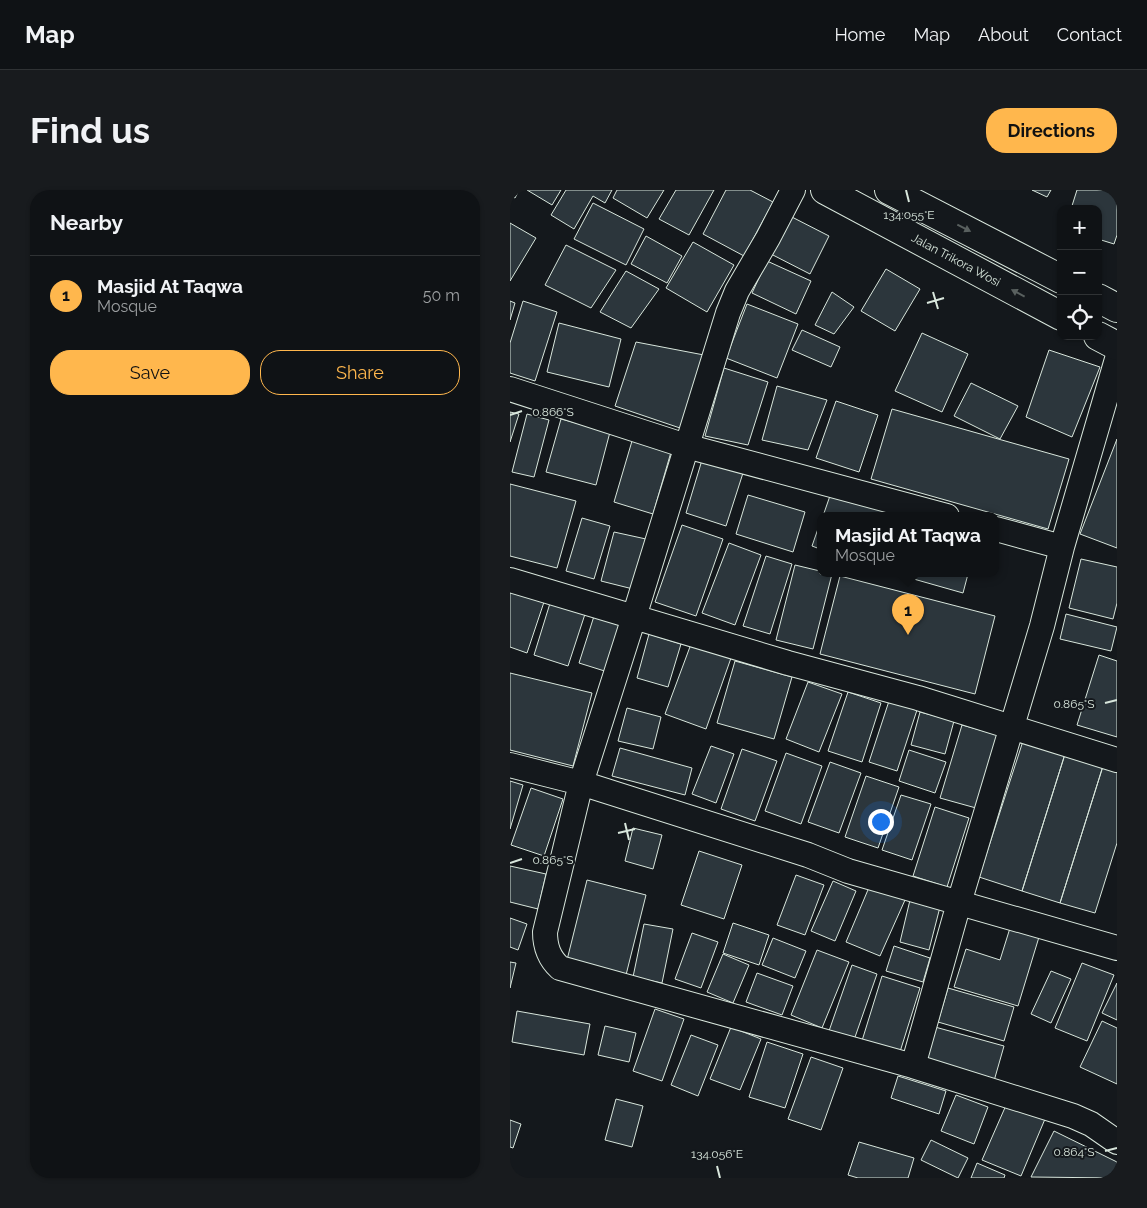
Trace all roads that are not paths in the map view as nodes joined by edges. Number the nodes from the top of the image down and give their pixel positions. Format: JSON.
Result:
{"nodes":[{"id":1,"x":793,"y":190,"type":"edge"},
{"id":2,"x":825,"y":190,"type":"edge"},
{"id":3,"x":889,"y":190,"type":"edge"},
{"id":4,"x":1057,"y":276,"type":"edge"},
{"id":5,"x":1102,"y":300,"type":"edge"},
{"id":6,"x":1117,"y":308,"type":"edge"},
{"id":7,"x":1057,"y":314,"type":"edge"},
{"id":8,"x":1102,"y":338,"type":"edge"},
{"id":9,"x":1117,"y":346,"type":"edge"},
{"id":10,"x":1117,"y":359,"type":"edge"},
{"id":11,"x":510,"y":389,"type":"edge"},
{"id":12,"x":686,"y":446,"type":"junction"},
{"id":13,"x":933,"y":512,"type":"edge"},
{"id":14,"x":999,"y":530,"type":"edge"},
{"id":15,"x":1062,"y":547,"type":"junction"},
{"id":16,"x":510,"y":580,"type":"edge"},
{"id":17,"x":634,"y":617,"type":"junction"},
{"id":18,"x":1012,"y":728,"type":"junction"},
{"id":19,"x":1117,"y":760,"type":"edge"},
{"id":20,"x":510,"y":765,"type":"edge"},
{"id":21,"x":581,"y":783,"type":"junction"},
{"id":22,"x":959,"y":903,"type":"junction"},
{"id":23,"x":1109,"y":946,"type":"edge"},
{"id":24,"x":913,"y":1066,"type":"junction"},
{"id":25,"x":1117,"y":1142,"type":"edge"}],
"edges":[{"from":1,"to":12,"type":"street"},
{"from":7,"to":2,"type":"highway","name":"Jalan Trikora Wosi","one_way":true},
{"from":3,"to":4,"type":"highway","one_way":true},
{"from":5,"to":6,"type":"highway"},
{"from":8,"to":9,"type":"highway"},
{"from":10,"to":15,"type":"street"},
{"from":11,"to":12,"type":"street"},
{"from":12,"to":13,"type":"street"},
{"from":12,"to":17,"type":"street"},
{"from":14,"to":15,"type":"street"},
{"from":15,"to":18,"type":"street"},
{"from":16,"to":17,"type":"street"},
{"from":17,"to":18,"type":"street"},
{"from":17,"to":21,"type":"street"},
{"from":18,"to":19,"type":"street"},
{"from":18,"to":22,"type":"street"},
{"from":20,"to":21,"type":"street"},
{"from":21,"to":22,"type":"street"},
{"from":21,"to":24,"type":"street"},
{"from":22,"to":23,"type":"street"},
{"from":22,"to":24,"type":"street"},
{"from":24,"to":25,"type":"street"}]}
